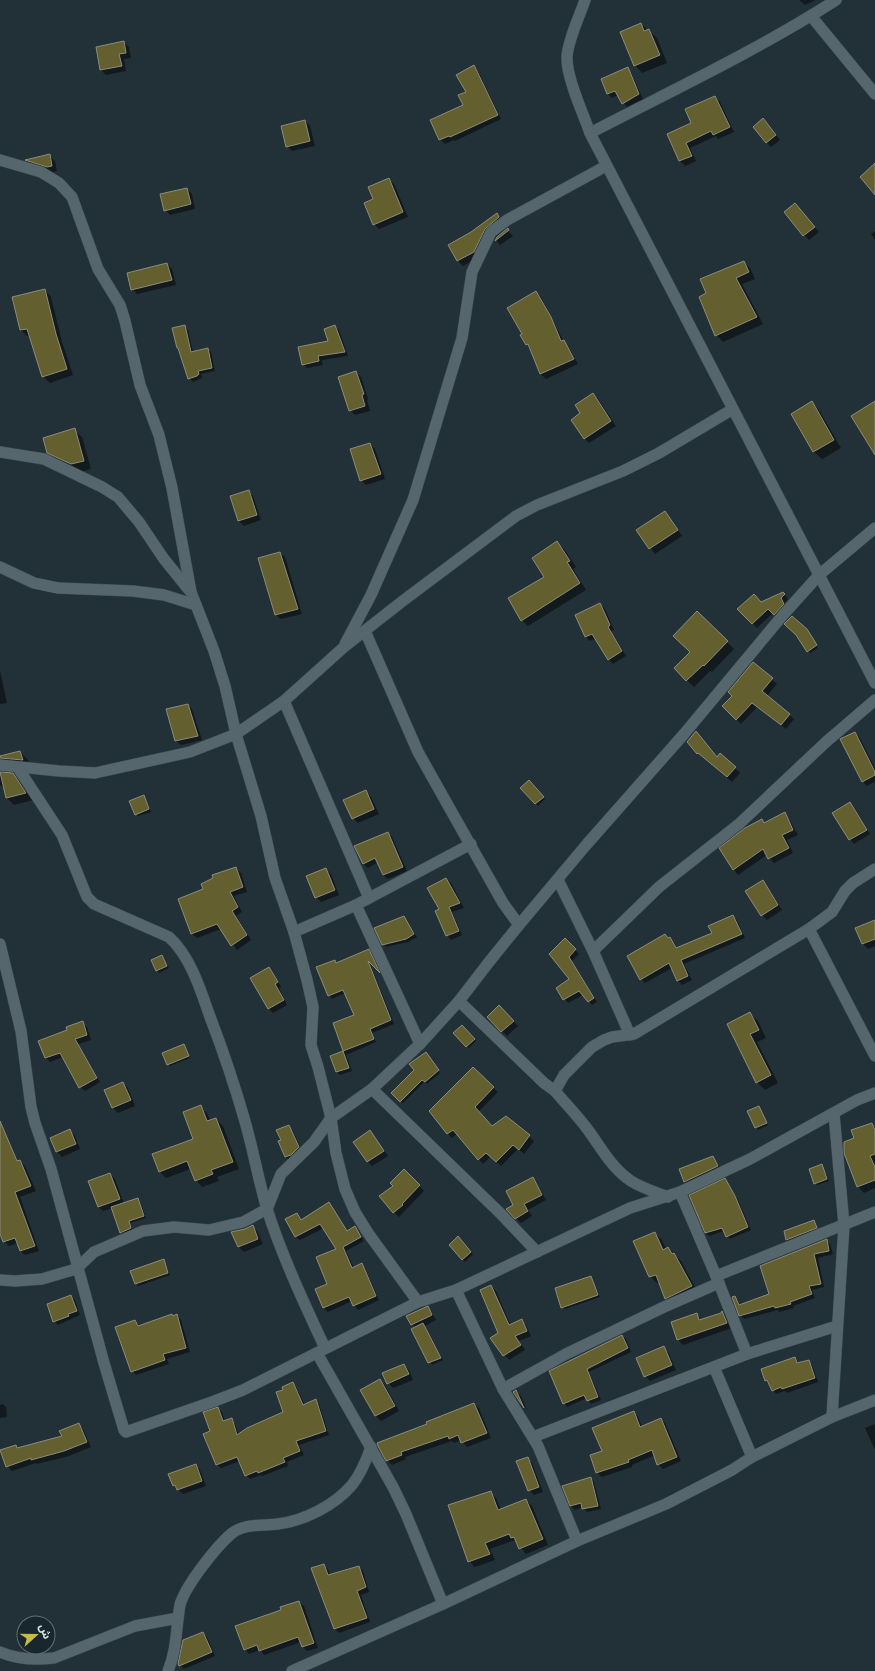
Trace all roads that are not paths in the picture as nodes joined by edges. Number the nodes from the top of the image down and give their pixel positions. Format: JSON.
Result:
{"nodes":[{"id":1,"x":585,"y":0,"type":"edge"},
{"id":2,"x":836,"y":0,"type":"edge"},
{"id":3,"x":811,"y":16,"type":"junction"},
{"id":4,"x":875,"y":94,"type":"edge"},
{"id":5,"x":590,"y":133,"type":"junction"},
{"id":6,"x":0,"y":160,"type":"edge"},
{"id":7,"x":606,"y":166,"type":"junction"},
{"id":8,"x":733,"y":409,"type":"junction"},
{"id":9,"x":0,"y":452,"type":"edge"},
{"id":10,"x":875,"y":528,"type":"edge"},
{"id":11,"x":0,"y":567,"type":"edge"},
{"id":12,"x":819,"y":575,"type":"junction"},
{"id":13,"x":190,"y":592,"type":"junction"},
{"id":14,"x":196,"y":605,"type":"junction"},
{"id":15,"x":365,"y":631,"type":"junction"},
{"id":16,"x":344,"y":647,"type":"junction"},
{"id":17,"x":875,"y":683,"type":"edge"},
{"id":18,"x":875,"y":700,"type":"edge"},
{"id":19,"x":284,"y":701,"type":"junction"},
{"id":20,"x":236,"y":734,"type":"junction"},
{"id":21,"x":0,"y":765,"type":"edge"},
{"id":22,"x":18,"y":768,"type":"junction"},
{"id":23,"x":472,"y":844,"type":"junction"},
{"id":24,"x":875,"y":869,"type":"edge"},
{"id":25,"x":558,"y":880,"type":"junction"},
{"id":26,"x":369,"y":898,"type":"junction"},
{"id":27,"x":356,"y":905,"type":"junction"},
{"id":28,"x":519,"y":925,"type":"junction"},
{"id":29,"x":809,"y":929,"type":"junction"},
{"id":30,"x":294,"y":932,"type":"junction"},
{"id":31,"x":0,"y":944,"type":"edge"},
{"id":32,"x":593,"y":951,"type":"junction"},
{"id":33,"x":460,"y":1001,"type":"junction"},
{"id":34,"x":630,"y":1035,"type":"junction"},
{"id":35,"x":420,"y":1044,"type":"junction"},
{"id":36,"x":875,"y":1056,"type":"edge"},
{"id":37,"x":372,"y":1089,"type":"junction"},
{"id":38,"x":555,"y":1091,"type":"junction"},
{"id":39,"x":875,"y":1093,"type":"edge"},
{"id":40,"x":834,"y":1114,"type":"junction"},
{"id":41,"x":331,"y":1118,"type":"junction"},
{"id":42,"x":680,"y":1192,"type":"junction"},
{"id":43,"x":668,"y":1196,"type":"junction"},
{"id":44,"x":267,"y":1209,"type":"junction"},
{"id":45,"x":875,"y":1212,"type":"edge"},
{"id":46,"x":844,"y":1225,"type":"junction"},
{"id":47,"x":537,"y":1252,"type":"junction"},
{"id":48,"x":78,"y":1268,"type":"junction"},
{"id":49,"x":0,"y":1280,"type":"edge"},
{"id":50,"x":718,"y":1280,"type":"junction"},
{"id":51,"x":456,"y":1290,"type":"junction"},
{"id":52,"x":418,"y":1302,"type":"junction"},
{"id":53,"x":837,"y":1326,"type":"junction"},
{"id":54,"x":321,"y":1350,"type":"junction"},
{"id":55,"x":747,"y":1354,"type":"junction"},
{"id":56,"x":714,"y":1367,"type":"junction"},
{"id":57,"x":503,"y":1389,"type":"junction"},
{"id":58,"x":875,"y":1400,"type":"edge"},
{"id":59,"x":832,"y":1417,"type":"junction"},
{"id":60,"x":533,"y":1437,"type":"junction"},
{"id":61,"x":371,"y":1448,"type":"junction"},
{"id":62,"x":752,"y":1457,"type":"junction"},
{"id":63,"x":577,"y":1541,"type":"junction"},
{"id":64,"x":443,"y":1604,"type":"junction"},
{"id":65,"x":178,"y":1618,"type":"junction"},
{"id":66,"x":0,"y":1652,"type":"edge"},
{"id":67,"x":168,"y":1671,"type":"edge"},
{"id":68,"x":292,"y":1671,"type":"edge"}],
"edges":[{"from":1,"to":5,"type":"street"},
{"from":2,"to":3,"type":"street"},
{"from":3,"to":4,"type":"street"},
{"from":3,"to":5,"type":"street"},
{"from":5,"to":7,"type":"street"},
{"from":6,"to":13,"type":"street"},
{"from":7,"to":8,"type":"street"},
{"from":7,"to":16,"type":"street"},
{"from":8,"to":12,"type":"street"},
{"from":8,"to":15,"type":"street"},
{"from":9,"to":13,"type":"street"},
{"from":10,"to":12,"type":"street"},
{"from":11,"to":14,"type":"street"},
{"from":12,"to":17,"type":"street"},
{"from":12,"to":25,"type":"street"},
{"from":13,"to":14,"type":"street"},
{"from":14,"to":20,"type":"street"},
{"from":15,"to":16,"type":"street"},
{"from":15,"to":23,"type":"street"},
{"from":16,"to":19,"type":"street"},
{"from":18,"to":32,"type":"street"},
{"from":19,"to":20,"type":"street"},
{"from":19,"to":26,"type":"street"},
{"from":20,"to":22,"type":"street"},
{"from":20,"to":30,"type":"street"},
{"from":21,"to":22,"type":"street"},
{"from":22,"to":44,"type":"street"},
{"from":23,"to":26,"type":"street"},
{"from":23,"to":28,"type":"street"},
{"from":24,"to":29,"type":"street"},
{"from":25,"to":28,"type":"street"},
{"from":25,"to":32,"type":"street"},
{"from":26,"to":27,"type":"street"},
{"from":27,"to":30,"type":"street"},
{"from":27,"to":35,"type":"street"},
{"from":28,"to":33,"type":"street"},
{"from":29,"to":34,"type":"street"},
{"from":29,"to":36,"type":"street"},
{"from":30,"to":41,"type":"street"},
{"from":31,"to":48,"type":"street"},
{"from":32,"to":34,"type":"street"},
{"from":33,"to":35,"type":"street"},
{"from":33,"to":38,"type":"street"},
{"from":34,"to":38,"type":"street"},
{"from":35,"to":37,"type":"street"},
{"from":37,"to":41,"type":"street"},
{"from":37,"to":47,"type":"street"},
{"from":38,"to":43,"type":"street"},
{"from":39,"to":40,"type":"street"},
{"from":40,"to":42,"type":"street"},
{"from":40,"to":46,"type":"street"},
{"from":41,"to":44,"type":"street"},
{"from":41,"to":52,"type":"street"},
{"from":42,"to":43,"type":"street"},
{"from":42,"to":50,"type":"street"},
{"from":43,"to":47,"type":"street"},
{"from":44,"to":48,"type":"street"},
{"from":44,"to":54,"type":"street"},
{"from":45,"to":46,"type":"street"},
{"from":46,"to":50,"type":"street"},
{"from":46,"to":53,"type":"street"},
{"from":47,"to":51,"type":"street"},
{"from":48,"to":49,"type":"street"},
{"from":48,"to":54,"type":"street"},
{"from":50,"to":55,"type":"street"},
{"from":50,"to":57,"type":"street"},
{"from":51,"to":52,"type":"street"},
{"from":51,"to":57,"type":"street"},
{"from":52,"to":54,"type":"street"},
{"from":53,"to":55,"type":"street"},
{"from":53,"to":59,"type":"street"},
{"from":54,"to":61,"type":"street"},
{"from":55,"to":56,"type":"street"},
{"from":56,"to":60,"type":"street"},
{"from":56,"to":62,"type":"street"},
{"from":57,"to":60,"type":"street"},
{"from":58,"to":59,"type":"street"},
{"from":59,"to":62,"type":"street"},
{"from":60,"to":63,"type":"street"},
{"from":61,"to":64,"type":"street"},
{"from":61,"to":65,"type":"street"},
{"from":62,"to":63,"type":"street"},
{"from":63,"to":64,"type":"street"},
{"from":64,"to":68,"type":"street"},
{"from":65,"to":66,"type":"street"},
{"from":65,"to":67,"type":"street"}]}
